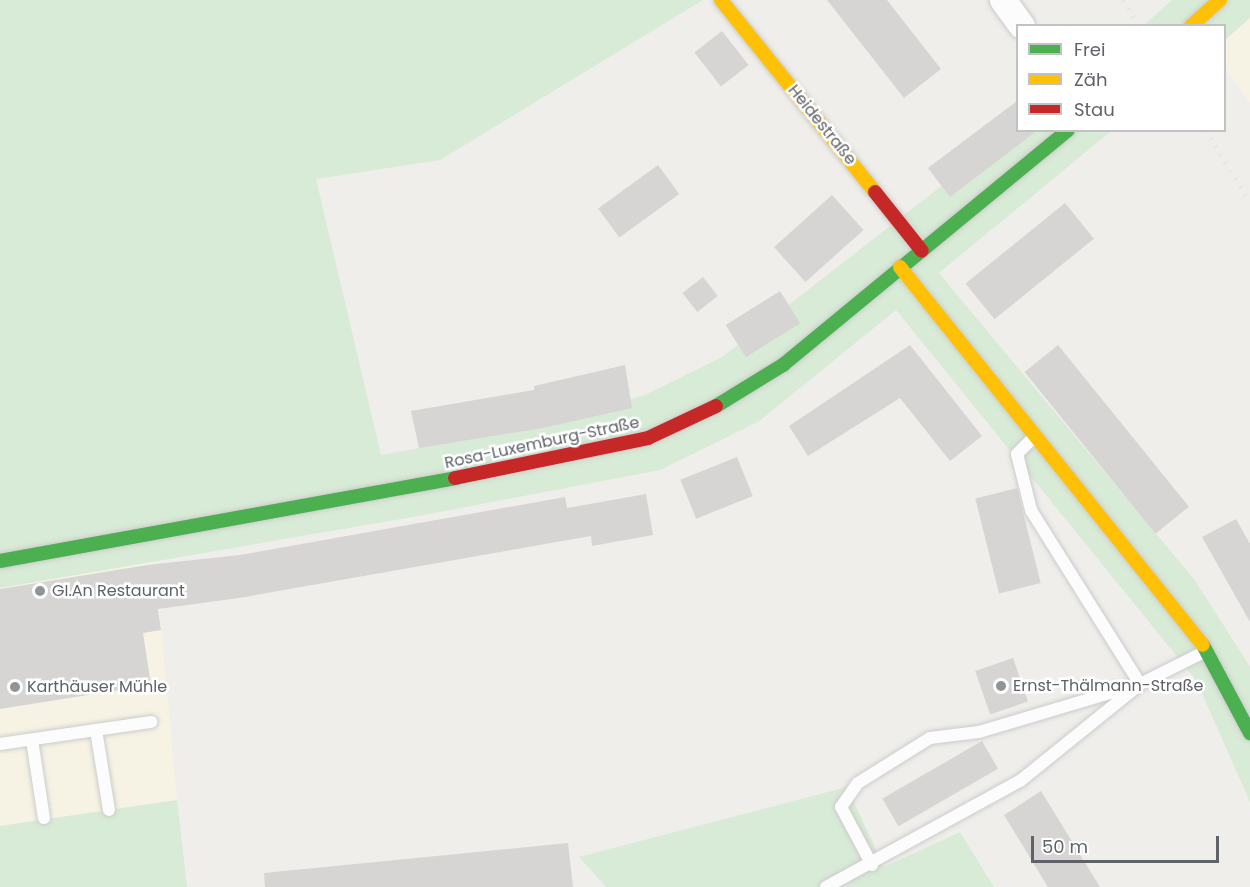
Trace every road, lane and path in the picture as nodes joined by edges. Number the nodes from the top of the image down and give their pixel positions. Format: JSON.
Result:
{"nodes":[{"id":1,"x":721,"y":0,"type":"edge"},
{"id":2,"x":1003,"y":0,"type":"edge"},
{"id":3,"x":1220,"y":0,"type":"edge"},
{"id":4,"x":1021,"y":24,"type":"edge"},
{"id":5,"x":1193,"y":24,"type":"edge"},
{"id":6,"x":1066,"y":132,"type":"edge"},
{"id":7,"x":922,"y":251,"type":"junction"},
{"id":8,"x":900,"y":267,"type":"junction"},
{"id":9,"x":1037,"y":434,"type":"junction"},
{"id":10,"x":0,"y":561,"type":"edge"},
{"id":11,"x":1208,"y":651,"type":"junction"},
{"id":12,"x":1140,"y":684,"type":"junction"},
{"id":13,"x":151,"y":722,"type":"dead end"},
{"id":14,"x":96,"y":730,"type":"junction"},
{"id":15,"x":1250,"y":733,"type":"edge"},
{"id":16,"x":32,"y":740,"type":"junction"},
{"id":17,"x":0,"y":744,"type":"edge"},
{"id":18,"x":109,"y":810,"type":"dead end"},
{"id":19,"x":44,"y":818,"type":"dead end"},
{"id":20,"x":872,"y":865,"type":"junction"},
{"id":21,"x":826,"y":887,"type":"edge"}],
"edges":[{"from":1,"to":7,"type":"main road","name":"Heidestraße"},
{"from":2,"to":4,"type":"street"},
{"from":3,"to":5,"type":"main road"},
{"from":6,"to":7,"type":"main road","name":"Rosa-Luxemburg-Straße"},
{"from":7,"to":8,"type":"main road","name":"Rosa-Luxemburg-Straße"},
{"from":8,"to":9,"type":"main road"},
{"from":8,"to":10,"type":"main road","name":"Rosa-Luxemburg-Straße"},
{"from":9,"to":11,"type":"main road"},
{"from":9,"to":12,"type":"lane"},
{"from":11,"to":12,"type":"lane"},
{"from":11,"to":15,"type":"main road"},
{"from":12,"to":20,"type":"lane"},
{"from":12,"to":20,"type":"lane"},
{"from":13,"to":14,"type":"lane"},
{"from":14,"to":16,"type":"lane"},
{"from":14,"to":18,"type":"lane"},
{"from":16,"to":17,"type":"lane"},
{"from":16,"to":19,"type":"lane"},
{"from":20,"to":21,"type":"lane"}]}
